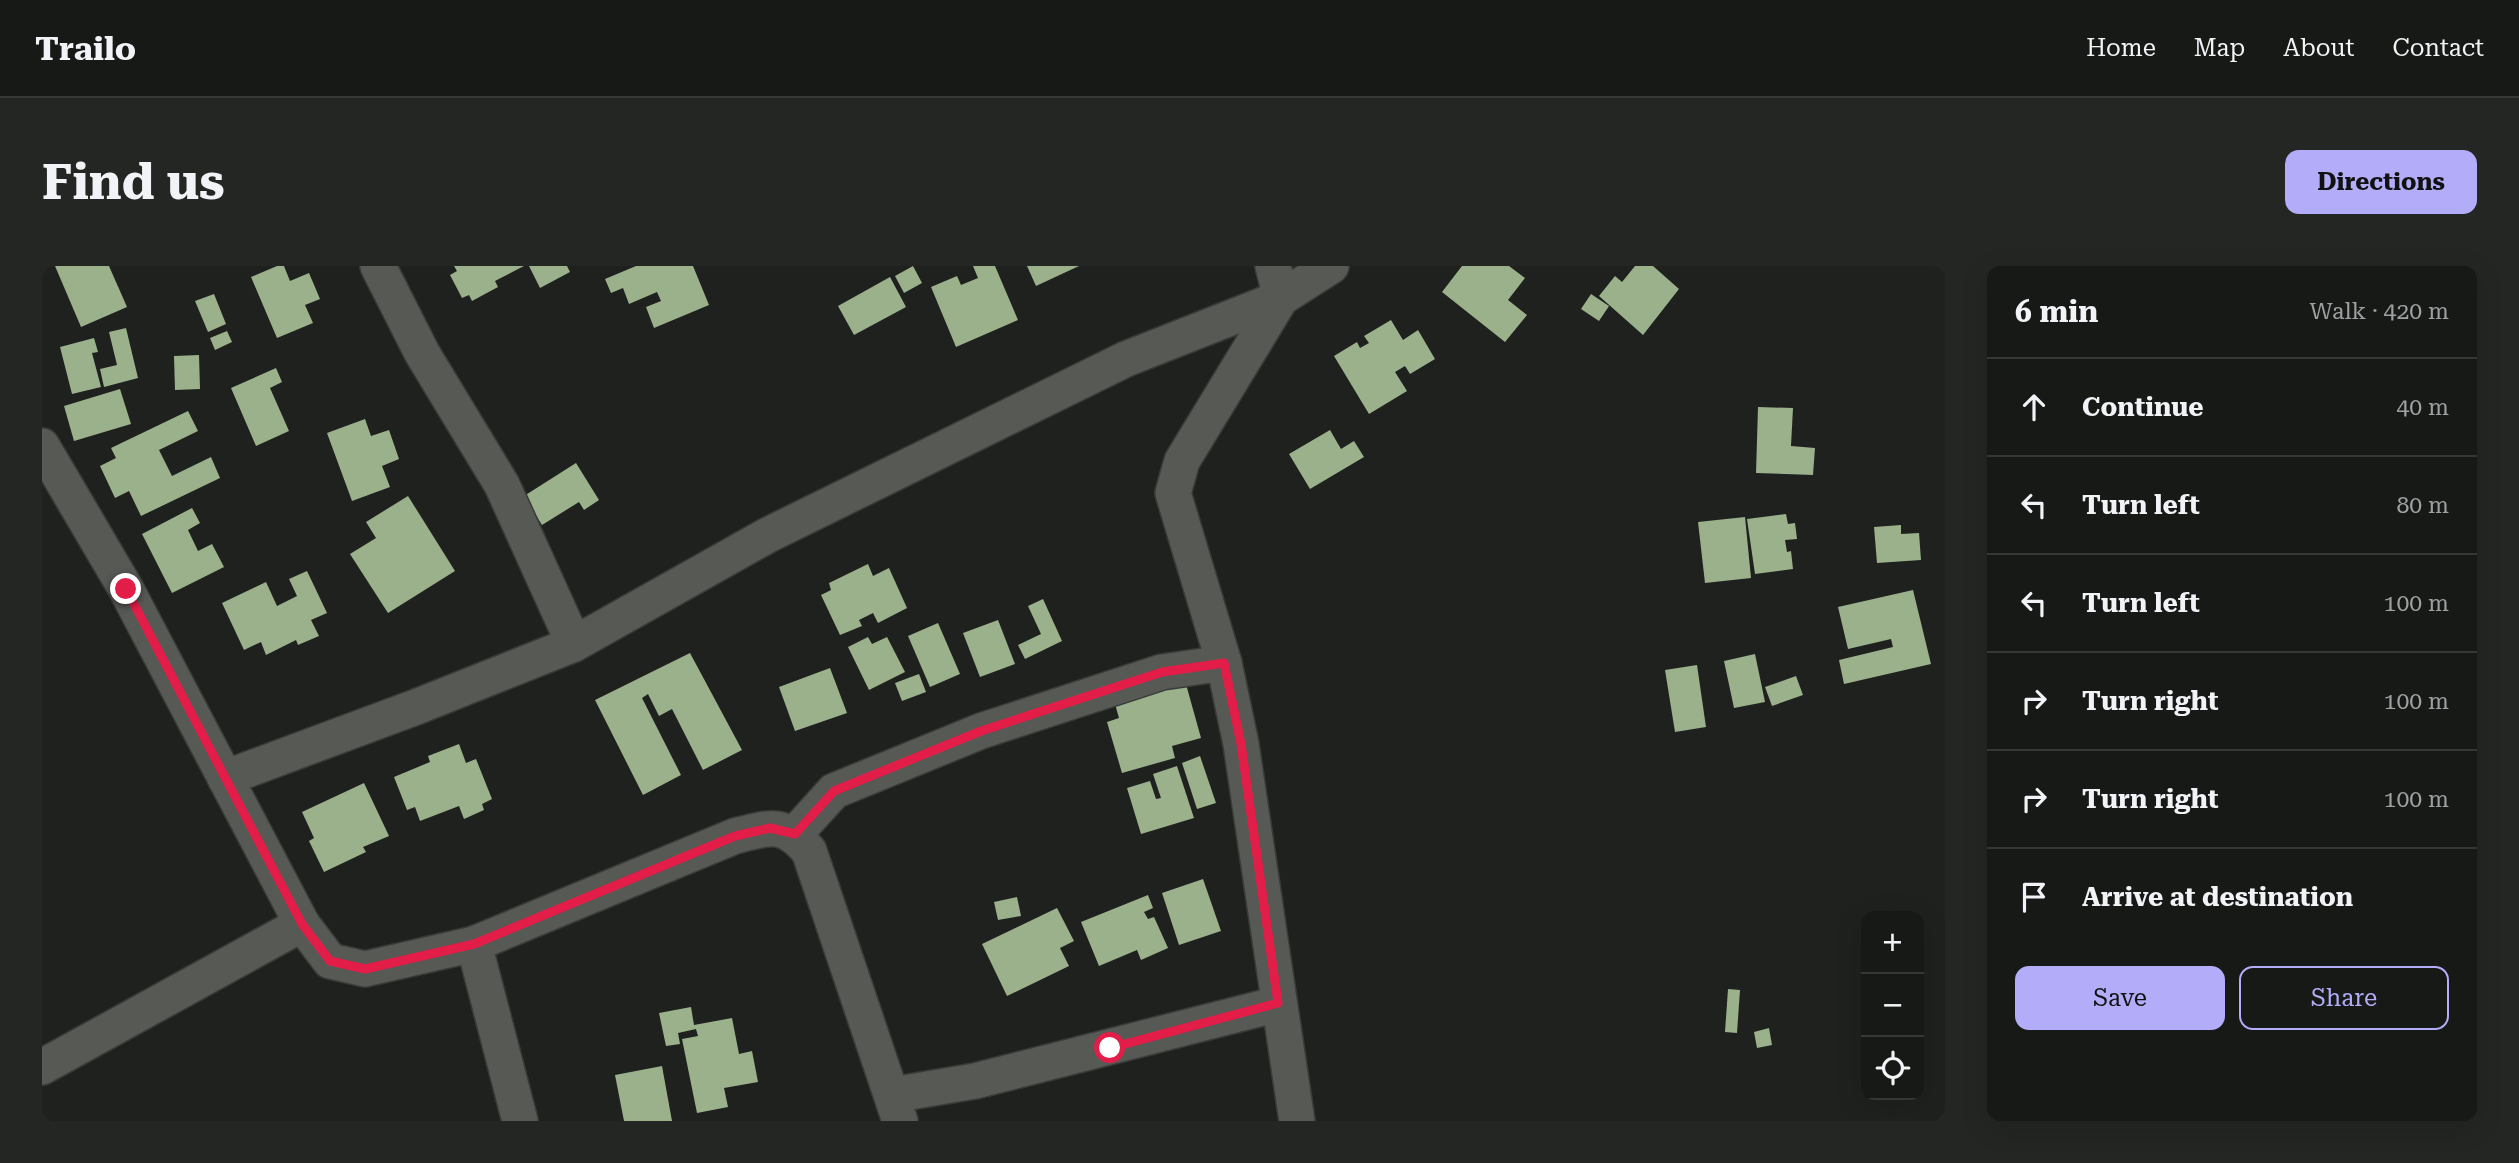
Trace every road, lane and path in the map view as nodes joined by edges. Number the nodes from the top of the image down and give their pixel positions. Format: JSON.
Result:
{"nodes":[{"id":1,"x":378,"y":266,"type":"edge"},
{"id":2,"x":1331,"y":266,"type":"edge"},
{"id":3,"x":1277,"y":282,"type":"edge"},
{"id":4,"x":42,"y":446,"type":"edge"},
{"id":5,"x":574,"y":644,"type":"junction"},
{"id":6,"x":1224,"y":663,"type":"junction"},
{"id":7,"x":225,"y":778,"type":"junction"},
{"id":8,"x":795,"y":834,"type":"junction"},
{"id":9,"x":302,"y":924,"type":"junction"},
{"id":10,"x":474,"y":944,"type":"junction"},
{"id":11,"x":1278,"y":1003,"type":"junction"},
{"id":12,"x":42,"y":1067,"type":"edge"},
{"id":13,"x":896,"y":1108,"type":"edge"},
{"id":14,"x":520,"y":1121,"type":"edge"},
{"id":15,"x":1297,"y":1121,"type":"edge"}],
"edges":[{"from":1,"to":5,"type":"street"},
{"from":2,"to":3,"type":"street"},
{"from":3,"to":5,"type":"street"},
{"from":3,"to":6,"type":"street"},
{"from":4,"to":7,"type":"street"},
{"from":5,"to":7,"type":"street"},
{"from":6,"to":8,"type":"street"},
{"from":6,"to":11,"type":"street"},
{"from":7,"to":9,"type":"street"},
{"from":8,"to":10,"type":"street"},
{"from":8,"to":13,"type":"street"},
{"from":9,"to":10,"type":"street"},
{"from":9,"to":12,"type":"street"},
{"from":10,"to":14,"type":"street"},
{"from":11,"to":13,"type":"street"},
{"from":11,"to":15,"type":"street"}]}
